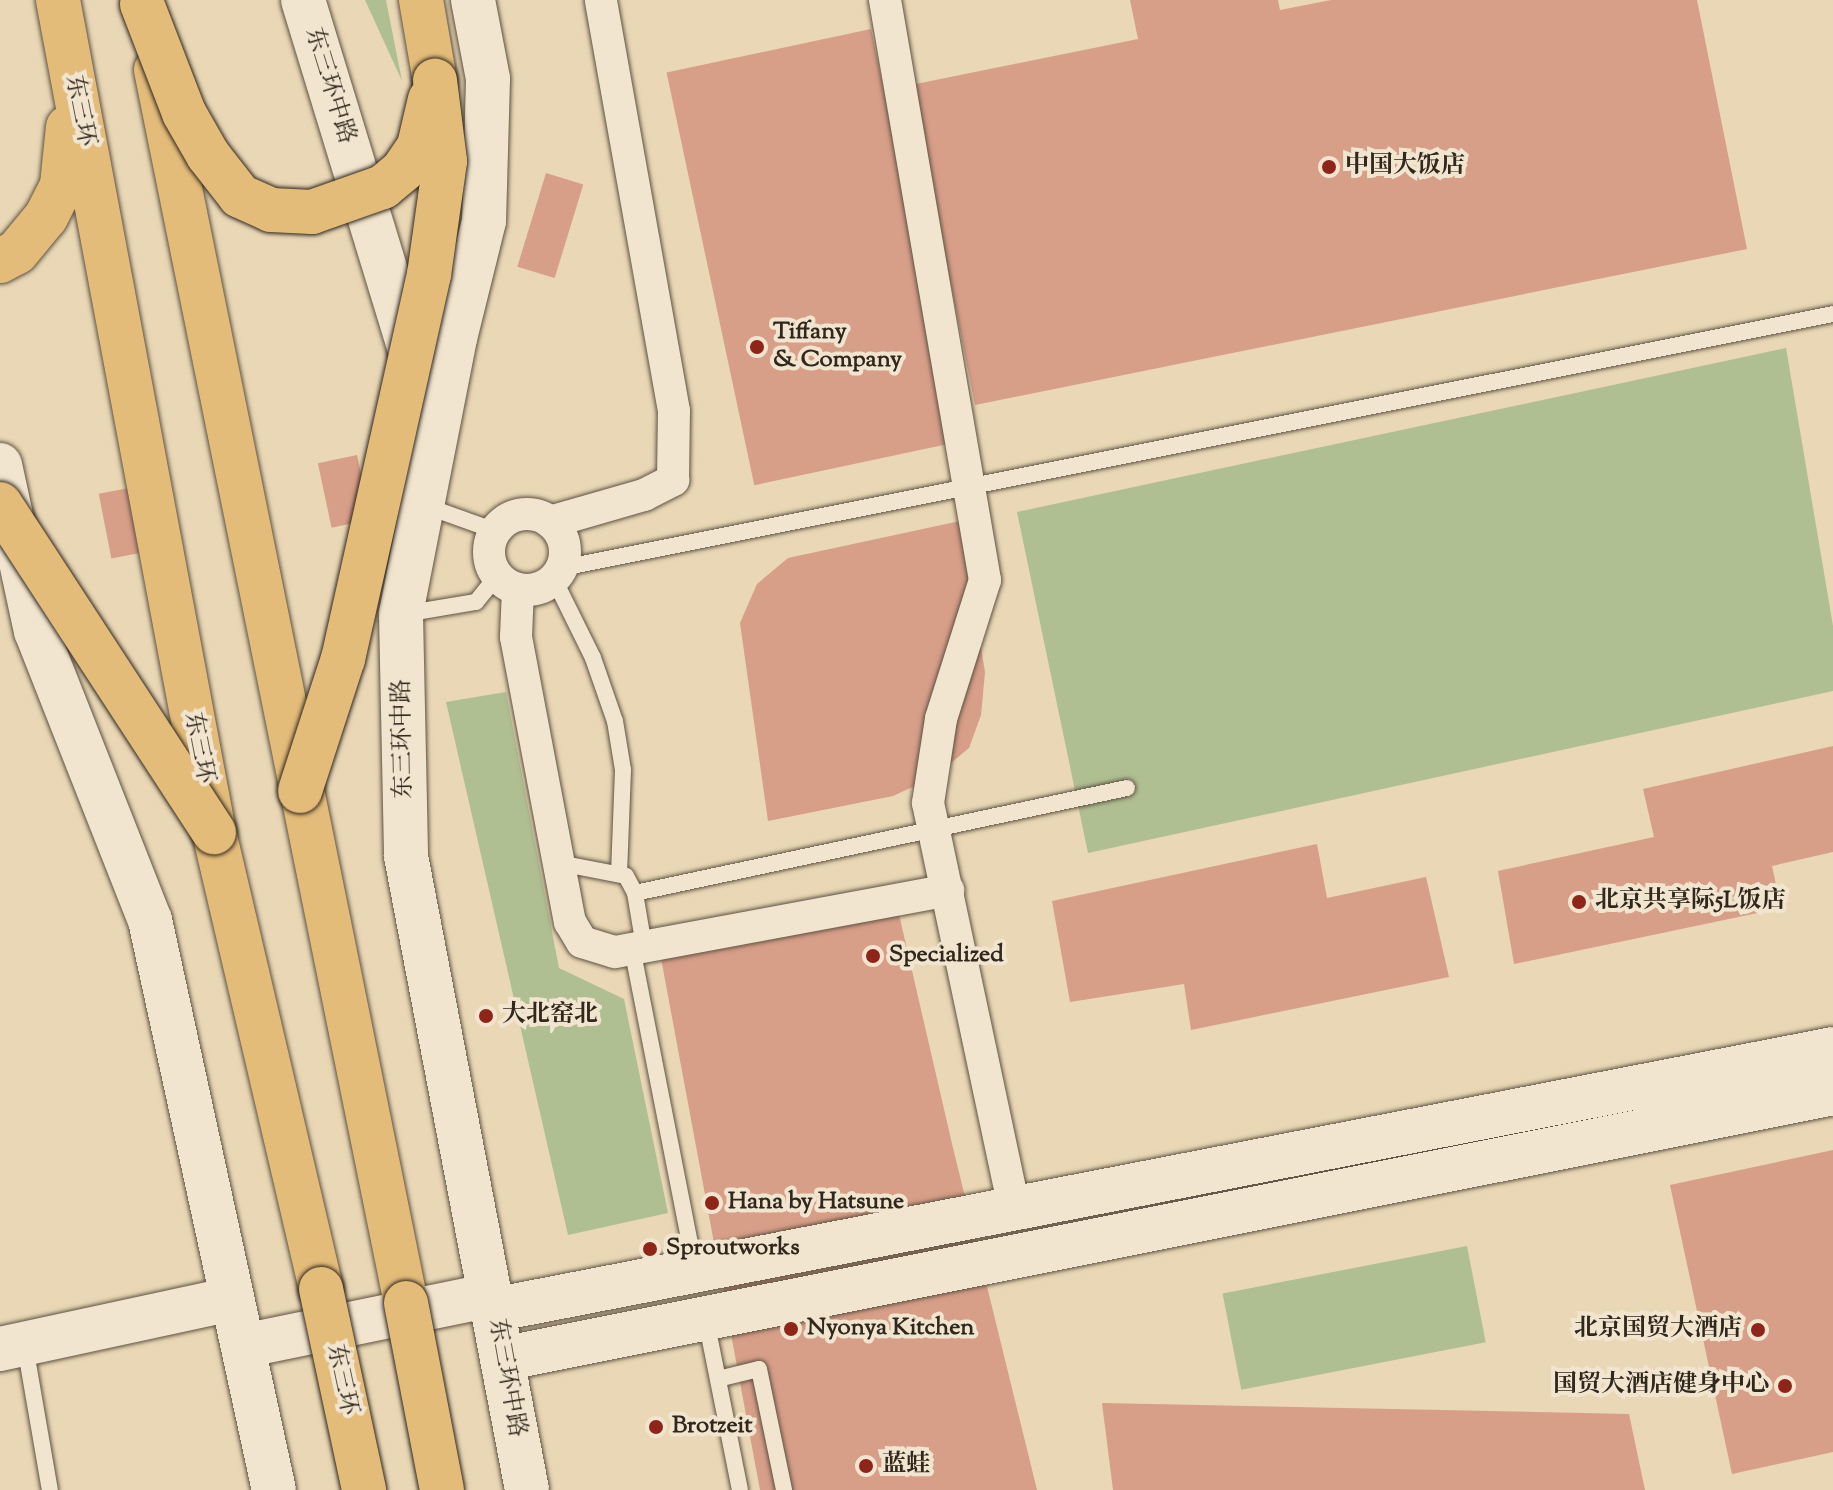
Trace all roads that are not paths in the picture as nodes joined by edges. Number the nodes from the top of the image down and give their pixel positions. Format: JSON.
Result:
{"nodes":[{"id":1,"x":303,"y":0,"type":"edge"},
{"id":2,"x":421,"y":0,"type":"edge"},
{"id":3,"x":473,"y":0,"type":"edge"},
{"id":4,"x":601,"y":0,"type":"edge"},
{"id":5,"x":885,"y":0,"type":"edge"},
{"id":6,"x":142,"y":2,"type":"edge"},
{"id":7,"x":60,"y":11,"type":"edge"},
{"id":8,"x":435,"y":81,"type":"junction"},
{"id":9,"x":0,"y":261,"type":"edge"},
{"id":10,"x":1833,"y":314,"type":"edge"},
{"id":11,"x":435,"y":433,"type":"junction"},
{"id":12,"x":0,"y":465,"type":"edge"},
{"id":13,"x":969,"y":489,"type":"junction"},
{"id":14,"x":0,"y":504,"type":"edge"},
{"id":15,"x":422,"y":504,"type":"junction"},
{"id":16,"x":550,"y":522,"type":"junction"},
{"id":17,"x":496,"y":531,"type":"junction"},
{"id":18,"x":558,"y":574,"type":"junction"},
{"id":19,"x":0,"y":579,"type":"edge"},
{"id":20,"x":508,"y":583,"type":"junction"},
{"id":21,"x":401,"y":614,"type":"junction"},
{"id":22,"x":36,"y":631,"type":"junction"},
{"id":23,"x":1127,"y":788,"type":"dead end"},
{"id":24,"x":300,"y":791,"type":"junction"},
{"id":25,"x":934,"y":829,"type":"junction"},
{"id":26,"x":214,"y":832,"type":"junction"},
{"id":27,"x":559,"y":863,"type":"junction"},
{"id":28,"x":619,"y":874,"type":"junction"},
{"id":29,"x":948,"y":890,"type":"junction"},
{"id":30,"x":635,"y":893,"type":"junction"},
{"id":31,"x":638,"y":947,"type":"junction"},
{"id":32,"x":1833,"y":1049,"type":"edge"},
{"id":33,"x":1833,"y":1093,"type":"edge"},
{"id":34,"x":1014,"y":1208,"type":"junction"},
{"id":35,"x":696,"y":1270,"type":"junction"},
{"id":36,"x":232,"y":1299,"type":"junction"},
{"id":37,"x":492,"y":1302,"type":"junction"},
{"id":38,"x":706,"y":1318,"type":"junction"},
{"id":39,"x":12,"y":1346,"type":"edge"},
{"id":40,"x":243,"y":1346,"type":"junction"},
{"id":41,"x":502,"y":1359,"type":"junction"},
{"id":42,"x":718,"y":1379,"type":"junction"},
{"id":43,"x":50,"y":1490,"type":"edge"},
{"id":44,"x":274,"y":1490,"type":"edge"},
{"id":45,"x":364,"y":1490,"type":"edge"},
{"id":46,"x":442,"y":1490,"type":"edge"},
{"id":47,"x":527,"y":1490,"type":"edge"},
{"id":48,"x":740,"y":1490,"type":"edge"},
{"id":49,"x":784,"y":1490,"type":"edge"}],
"edges":[{"from":1,"to":11,"type":"street","name":"东三环中路"},
{"from":2,"to":8,"type":"highway"},
{"from":3,"to":11,"type":"street"},
{"from":4,"to":16,"type":"street"},
{"from":5,"to":13,"type":"street"},
{"from":6,"to":8,"type":"highway","bridge":true},
{"from":6,"to":24,"type":"highway","bridge":true},
{"from":7,"to":9,"type":"highway"},
{"from":7,"to":26,"type":"highway","name":"东三环"},
{"from":8,"to":24,"type":"highway","bridge":true},
{"from":10,"to":13,"type":"lane"},
{"from":11,"to":15,"type":"street","name":"东三环中路"},
{"from":12,"to":22,"type":"street"},
{"from":13,"to":18,"type":"lane"},
{"from":13,"to":25,"type":"street"},
{"from":14,"to":26,"type":"highway","bridge":true},
{"from":15,"to":17,"type":"lane"},
{"from":15,"to":21,"type":"street","name":"东三环中路"},
{"from":16,"to":17,"type":"street"},
{"from":16,"to":18,"type":"street"},
{"from":17,"to":20,"type":"street"},
{"from":18,"to":20,"type":"street"},
{"from":18,"to":28,"type":"lane"},
{"from":19,"to":22,"type":"street"},
{"from":20,"to":21,"type":"lane"},
{"from":20,"to":27,"type":"street"},
{"from":21,"to":37,"type":"street","name":"东三环中路"},
{"from":22,"to":36,"type":"street"},
{"from":23,"to":25,"type":"lane"},
{"from":24,"to":46,"type":"highway","bridge":true},
{"from":25,"to":29,"type":"street"},
{"from":25,"to":30,"type":"lane"},
{"from":26,"to":45,"type":"highway","name":"东三环","bridge":true},
{"from":27,"to":28,"type":"lane"},
{"from":27,"to":31,"type":"street"},
{"from":28,"to":30,"type":"lane"},
{"from":29,"to":31,"type":"street"},
{"from":29,"to":34,"type":"street"},
{"from":30,"to":31,"type":"lane"},
{"from":31,"to":35,"type":"lane"},
{"from":32,"to":34,"type":"street"},
{"from":33,"to":38,"type":"street"},
{"from":34,"to":35,"type":"street"},
{"from":35,"to":37,"type":"street"},
{"from":36,"to":39,"type":"street"},
{"from":36,"to":40,"type":"street"},
{"from":37,"to":40,"type":"street"},
{"from":37,"to":41,"type":"street","name":"东三环中路"},
{"from":38,"to":41,"type":"street"},
{"from":38,"to":42,"type":"lane"},
{"from":39,"to":43,"type":"lane"},
{"from":40,"to":44,"type":"street"},
{"from":41,"to":47,"type":"street","name":"东三环中路"},
{"from":42,"to":48,"type":"lane"},
{"from":42,"to":49,"type":"lane"}]}
